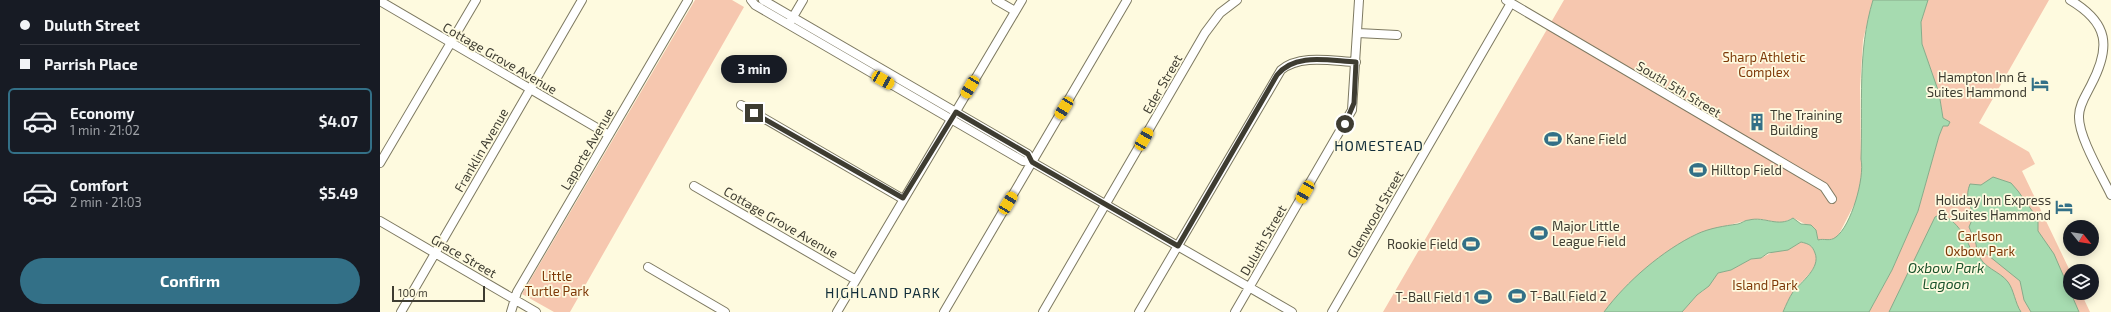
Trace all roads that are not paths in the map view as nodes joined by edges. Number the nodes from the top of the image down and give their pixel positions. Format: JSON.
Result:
{"nodes":[{"id":1,"x":476,"y":0,"type":"edge"},
{"id":2,"x":582,"y":0,"type":"edge"},
{"id":3,"x":688,"y":0,"type":"edge"},
{"id":4,"x":751,"y":0,"type":"edge"},
{"id":5,"x":763,"y":0,"type":"edge"},
{"id":6,"x":803,"y":0,"type":"edge"},
{"id":7,"x":996,"y":0,"type":"edge"},
{"id":8,"x":1022,"y":0,"type":"edge"},
{"id":9,"x":1127,"y":0,"type":"edge"},
{"id":10,"x":1237,"y":0,"type":"edge"},
{"id":11,"x":1359,"y":0,"type":"edge"},
{"id":12,"x":2070,"y":0,"type":"edge"},
{"id":13,"x":380,"y":1,"type":"edge"},
{"id":14,"x":1509,"y":1,"type":"edge"},
{"id":15,"x":1015,"y":11,"type":"junction"},
{"id":16,"x":791,"y":21,"type":"junction"},
{"id":17,"x":1358,"y":33,"type":"junction"},
{"id":18,"x":1397,"y":35,"type":"dead end"},
{"id":19,"x":450,"y":43,"type":"junction"},
{"id":20,"x":1356,"y":62,"type":"junction"},
{"id":21,"x":530,"y":89,"type":"junction"},
{"id":22,"x":740,"y":105,"type":"dead end"},
{"id":23,"x":953,"y":115,"type":"junction"},
{"id":24,"x":609,"y":135,"type":"junction"},
{"id":25,"x":1032,"y":162,"type":"junction"},
{"id":26,"x":380,"y":163,"type":"edge"},
{"id":27,"x":694,"y":186,"type":"dead end"},
{"id":28,"x":2111,"y":195,"type":"edge"},
{"id":29,"x":903,"y":198,"type":"junction"},
{"id":30,"x":1832,"y":199,"type":"dead end"},
{"id":31,"x":1106,"y":204,"type":"junction"},
{"id":32,"x":380,"y":221,"type":"edge"},
{"id":33,"x":1178,"y":246,"type":"junction"},
{"id":34,"x":434,"y":253,"type":"junction"},
{"id":35,"x":648,"y":267,"type":"dead end"},
{"id":36,"x":856,"y":280,"type":"junction"},
{"id":37,"x":1250,"y":288,"type":"junction"},
{"id":38,"x":515,"y":300,"type":"junction"},
{"id":39,"x":401,"y":312,"type":"edge"},
{"id":40,"x":511,"y":312,"type":"edge"},
{"id":41,"x":536,"y":312,"type":"edge"},
{"id":42,"x":725,"y":312,"type":"edge"},
{"id":43,"x":837,"y":312,"type":"edge"},
{"id":44,"x":944,"y":312,"type":"edge"},
{"id":45,"x":1043,"y":312,"type":"edge"},
{"id":46,"x":1139,"y":312,"type":"edge"},
{"id":47,"x":1236,"y":312,"type":"edge"},
{"id":48,"x":1292,"y":312,"type":"edge"},
{"id":49,"x":1332,"y":312,"type":"edge"}],
"edges":[{"from":1,"to":19,"type":"street"},
{"from":2,"to":21,"type":"street","name":"Franklin Avenue"},
{"from":3,"to":24,"type":"street","name":"Laporte Avenue"},
{"from":4,"to":16,"type":"street"},
{"from":5,"to":16,"type":"street"},
{"from":6,"to":16,"type":"street"},
{"from":7,"to":15,"type":"street"},
{"from":8,"to":15,"type":"street"},
{"from":9,"to":25,"type":"street"},
{"from":10,"to":31,"type":"street","name":"Eder Street"},
{"from":11,"to":17,"type":"street","name":"Duluth Street"},
{"from":12,"to":28,"type":"street"},
{"from":13,"to":19,"type":"street","name":"Cottage Grove Avenue"},
{"from":14,"to":30,"type":"street","name":"South 5th Street"},
{"from":14,"to":49,"type":"street","name":"Glenwood Street"},
{"from":15,"to":23,"type":"street"},
{"from":16,"to":23,"type":"street"},
{"from":17,"to":18,"type":"street"},
{"from":17,"to":20,"type":"street","name":"Duluth Street"},
{"from":19,"to":21,"type":"street","name":"Cottage Grove Avenue"},
{"from":19,"to":26,"type":"street"},
{"from":20,"to":33,"type":"street"},
{"from":20,"to":37,"type":"street","name":"Duluth Street"},
{"from":21,"to":24,"type":"street","name":"Cottage Grove Avenue"},
{"from":21,"to":34,"type":"street","name":"Franklin Avenue"},
{"from":22,"to":29,"type":"street"},
{"from":23,"to":25,"type":"street"},
{"from":23,"to":29,"type":"street"},
{"from":24,"to":38,"type":"street","name":"Laporte Avenue"},
{"from":25,"to":31,"type":"street"},
{"from":25,"to":44,"type":"street"},
{"from":27,"to":36,"type":"street","name":"Cottage Grove Avenue"},
{"from":29,"to":36,"type":"street"},
{"from":31,"to":33,"type":"street"},
{"from":31,"to":45,"type":"street","name":"Eder Street"},
{"from":32,"to":34,"type":"street","name":"Grace Street"},
{"from":33,"to":37,"type":"street"},
{"from":33,"to":46,"type":"street"},
{"from":34,"to":38,"type":"street","name":"Grace Street"},
{"from":34,"to":39,"type":"street","name":"Franklin Avenue"},
{"from":35,"to":42,"type":"street"},
{"from":36,"to":43,"type":"street"},
{"from":37,"to":47,"type":"street","name":"Duluth Street"},
{"from":37,"to":48,"type":"street"},
{"from":38,"to":40,"type":"street","name":"Laporte Avenue"},
{"from":38,"to":41,"type":"street","name":"Grace Street"}]}
